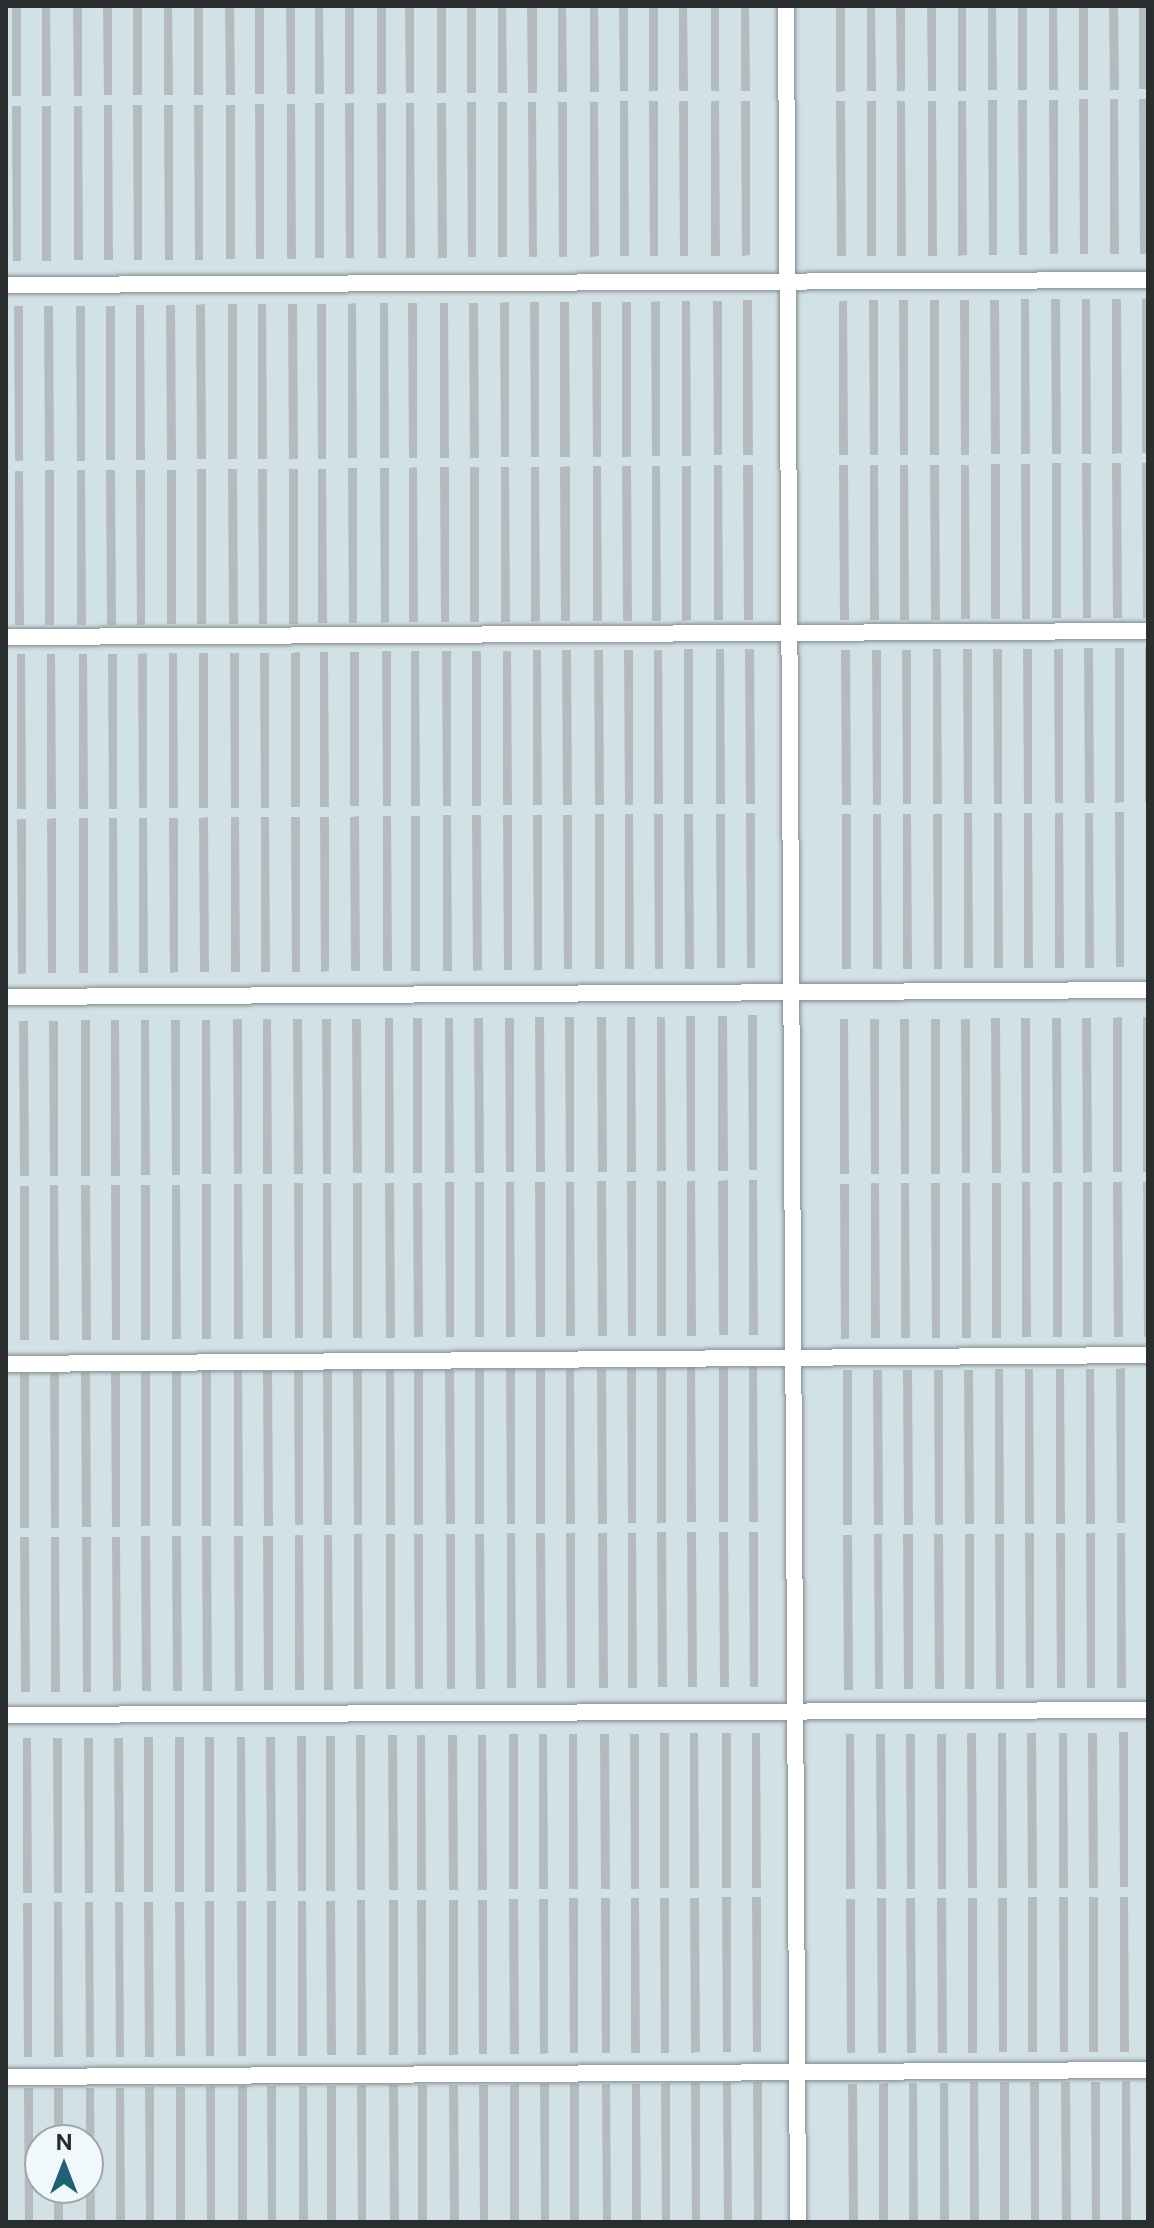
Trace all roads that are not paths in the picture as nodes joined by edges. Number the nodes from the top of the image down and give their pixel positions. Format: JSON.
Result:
{"nodes":[{"id":1,"x":786,"y":6,"type":"edge"},
{"id":2,"x":1148,"y":280,"type":"edge"},
{"id":3,"x":787,"y":282,"type":"junction"},
{"id":4,"x":6,"y":285,"type":"edge"},
{"id":5,"x":1148,"y":631,"type":"edge"},
{"id":6,"x":789,"y":633,"type":"junction"},
{"id":7,"x":6,"y":637,"type":"edge"},
{"id":8,"x":1148,"y":990,"type":"edge"},
{"id":9,"x":791,"y":992,"type":"junction"},
{"id":10,"x":6,"y":997,"type":"edge"},
{"id":11,"x":1148,"y":1355,"type":"edge"},
{"id":12,"x":793,"y":1358,"type":"junction"},
{"id":13,"x":6,"y":1364,"type":"edge"},
{"id":14,"x":1148,"y":1710,"type":"edge"},
{"id":15,"x":795,"y":1712,"type":"junction"},
{"id":16,"x":6,"y":1715,"type":"edge"},
{"id":17,"x":1148,"y":2070,"type":"edge"},
{"id":18,"x":797,"y":2072,"type":"junction"},
{"id":19,"x":6,"y":2077,"type":"edge"},
{"id":20,"x":798,"y":2222,"type":"edge"}],
"edges":[{"from":1,"to":3,"type":"lane"},
{"from":2,"to":3,"type":"lane"},
{"from":3,"to":4,"type":"lane"},
{"from":3,"to":6,"type":"lane"},
{"from":5,"to":6,"type":"lane"},
{"from":6,"to":7,"type":"lane"},
{"from":6,"to":9,"type":"lane"},
{"from":8,"to":9,"type":"lane"},
{"from":9,"to":10,"type":"lane"},
{"from":9,"to":12,"type":"lane"},
{"from":11,"to":12,"type":"lane"},
{"from":12,"to":13,"type":"lane"},
{"from":12,"to":15,"type":"lane"},
{"from":14,"to":15,"type":"lane"},
{"from":15,"to":16,"type":"lane"},
{"from":15,"to":18,"type":"lane"},
{"from":17,"to":18,"type":"lane"},
{"from":18,"to":19,"type":"lane"},
{"from":18,"to":20,"type":"lane"}]}
